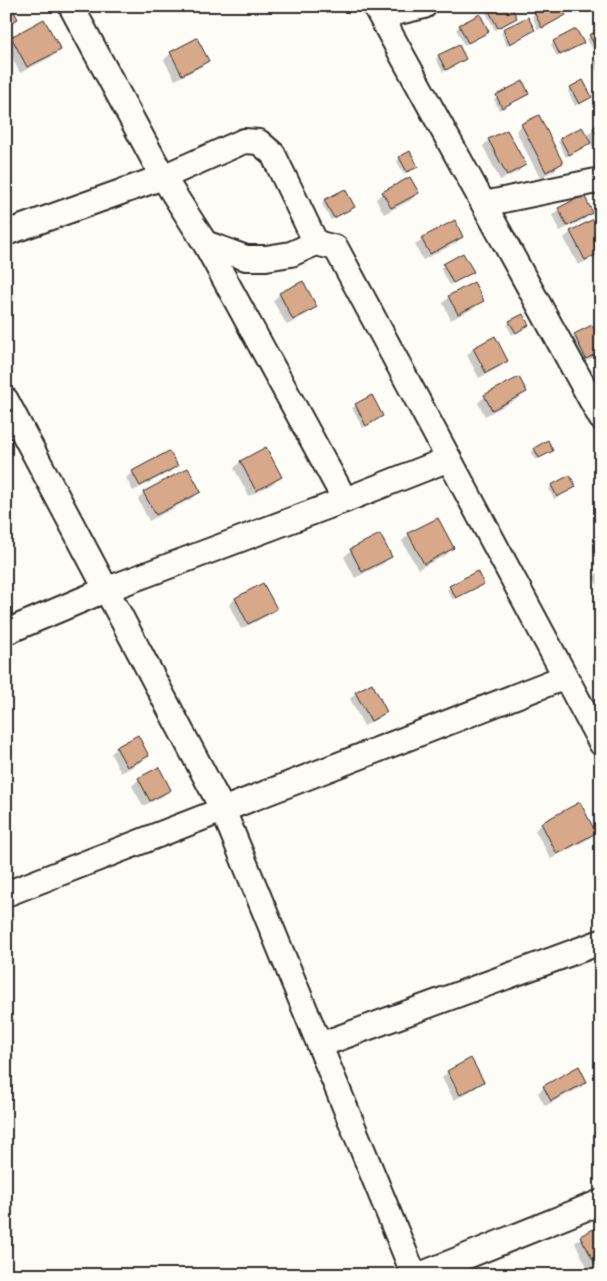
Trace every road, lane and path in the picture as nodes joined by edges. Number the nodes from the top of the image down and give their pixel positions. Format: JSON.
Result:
{"nodes":[{"id":1,"x":71,"y":6,"type":"edge"},
{"id":2,"x":424,"y":6,"type":"edge"},
{"id":3,"x":378,"y":11,"type":"edge"},
{"id":4,"x":163,"y":177,"type":"junction"},
{"id":5,"x":601,"y":180,"type":"edge"},
{"id":6,"x":484,"y":204,"type":"junction"},
{"id":7,"x":6,"y":232,"type":"edge"},
{"id":8,"x":205,"y":243,"type":"junction"},
{"id":9,"x":316,"y":243,"type":"junction"},
{"id":10,"x":6,"y":400,"type":"edge"},
{"id":11,"x":597,"y":404,"type":"edge"},
{"id":12,"x":449,"y":459,"type":"junction"},
{"id":13,"x":345,"y":500,"type":"junction"},
{"id":14,"x":105,"y":590,"type":"junction"},
{"id":15,"x":6,"y":632,"type":"edge"},
{"id":16,"x":565,"y":677,"type":"junction"},
{"id":17,"x":601,"y":743,"type":"edge"},
{"id":18,"x":223,"y":810,"type":"junction"},
{"id":19,"x":6,"y":894,"type":"edge"},
{"id":20,"x":601,"y":942,"type":"edge"},
{"id":21,"x":320,"y":1044,"type":"junction"},
{"id":22,"x":601,"y":1202,"type":"edge"},
{"id":23,"x":414,"y":1275,"type":"edge"},
{"id":24,"x":420,"y":1275,"type":"edge"}],
"edges":[{"from":1,"to":4,"type":"street"},
{"from":2,"to":3,"type":"street"},
{"from":3,"to":6,"type":"street"},
{"from":4,"to":7,"type":"street"},
{"from":4,"to":8,"type":"street"},
{"from":4,"to":9,"type":"street"},
{"from":5,"to":6,"type":"street"},
{"from":6,"to":11,"type":"street"},
{"from":8,"to":9,"type":"street"},
{"from":8,"to":13,"type":"street"},
{"from":9,"to":12,"type":"street"},
{"from":10,"to":14,"type":"street"},
{"from":12,"to":13,"type":"street"},
{"from":12,"to":16,"type":"street"},
{"from":13,"to":14,"type":"street"},
{"from":14,"to":15,"type":"street"},
{"from":14,"to":18,"type":"street"},
{"from":16,"to":17,"type":"street"},
{"from":16,"to":18,"type":"street"},
{"from":18,"to":19,"type":"street"},
{"from":18,"to":21,"type":"street"},
{"from":20,"to":21,"type":"street"},
{"from":21,"to":23,"type":"street"},
{"from":22,"to":24,"type":"street"}]}
